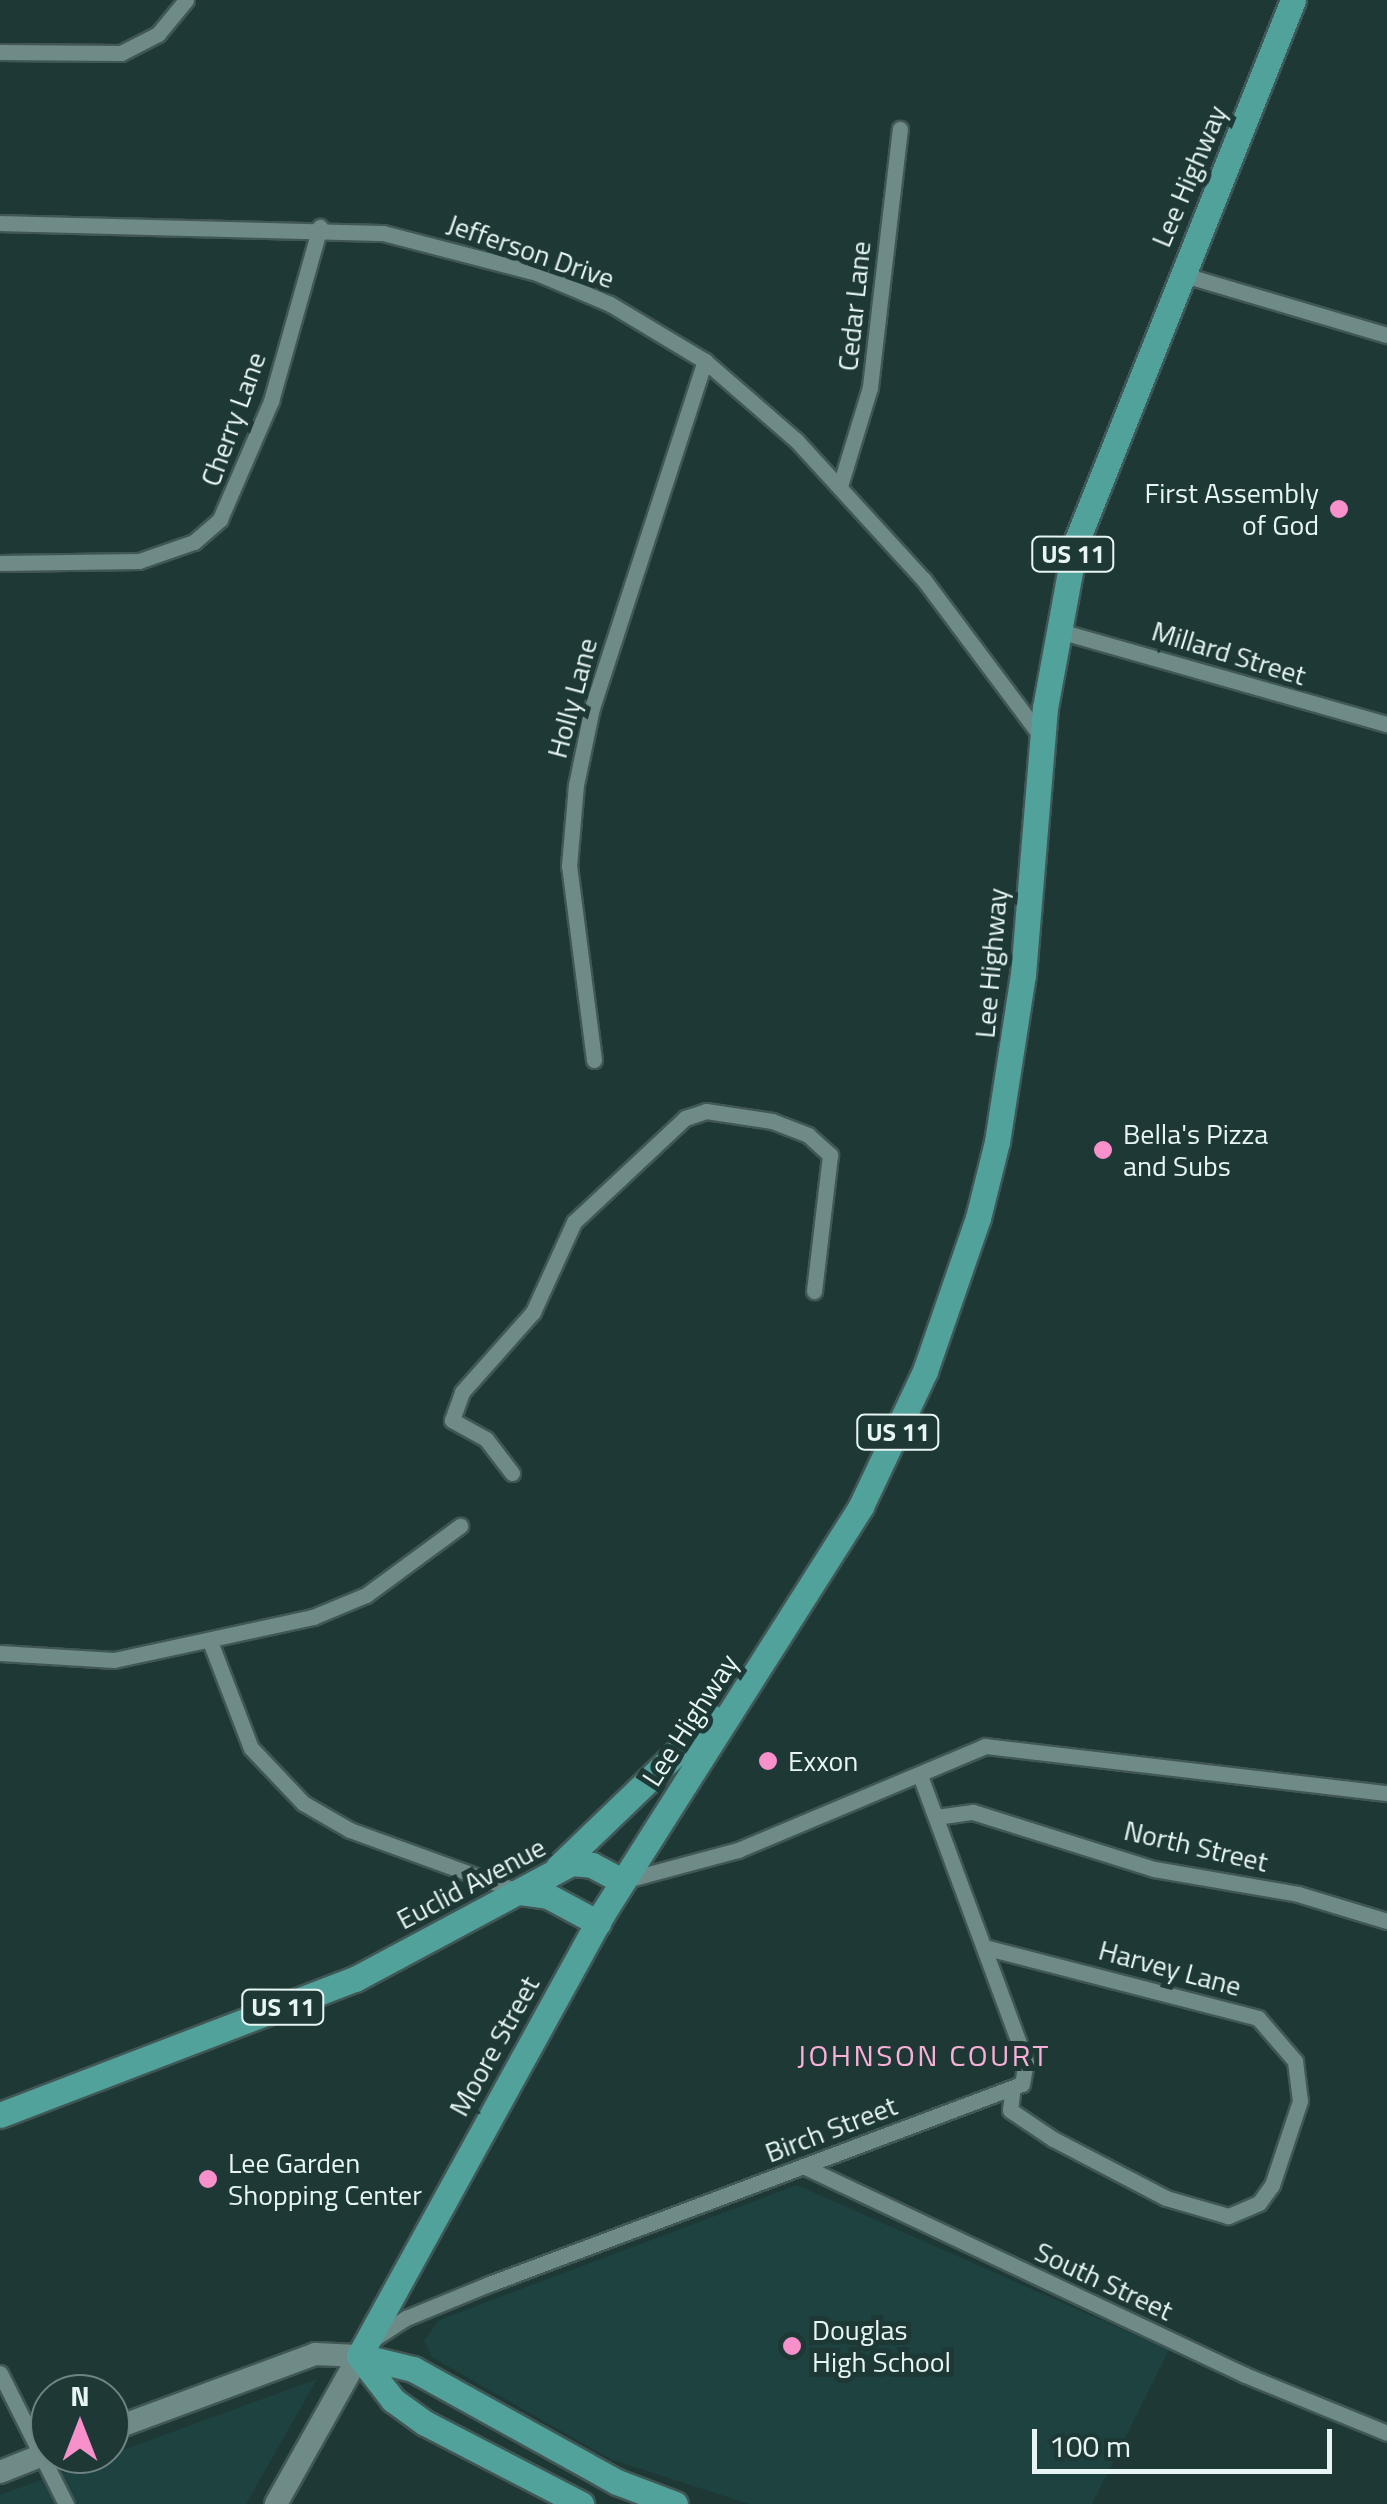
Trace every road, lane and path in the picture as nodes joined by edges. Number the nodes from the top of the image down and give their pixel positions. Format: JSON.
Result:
{"nodes":[{"id":1,"x":186,"y":0,"type":"edge"},
{"id":2,"x":1294,"y":0,"type":"edge"},
{"id":3,"x":0,"y":52,"type":"edge"},
{"id":4,"x":900,"y":129,"type":"dead end"},
{"id":5,"x":0,"y":223,"type":"edge"},
{"id":6,"x":320,"y":227,"type":"junction"},
{"id":7,"x":1181,"y":274,"type":"junction"},
{"id":8,"x":1387,"y":335,"type":"edge"},
{"id":9,"x":704,"y":361,"type":"junction"},
{"id":10,"x":840,"y":486,"type":"junction"},
{"id":11,"x":0,"y":563,"type":"edge"},
{"id":12,"x":1056,"y":630,"type":"junction"},
{"id":13,"x":1387,"y":724,"type":"edge"},
{"id":14,"x":1042,"y":738,"type":"junction"},
{"id":15,"x":594,"y":1060,"type":"dead end"},
{"id":16,"x":814,"y":1291,"type":"dead end"},
{"id":17,"x":512,"y":1473,"type":"dead end"},
{"id":18,"x":460,"y":1526,"type":"dead end"},
{"id":19,"x":211,"y":1644,"type":"junction"},
{"id":20,"x":0,"y":1654,"type":"edge"},
{"id":21,"x":741,"y":1692,"type":"junction"},
{"id":22,"x":920,"y":1775,"type":"junction"},
{"id":23,"x":1387,"y":1793,"type":"edge"},
{"id":24,"x":936,"y":1817,"type":"junction"},
{"id":25,"x":554,"y":1871,"type":"junction"},
{"id":26,"x":622,"y":1881,"type":"junction"},
{"id":27,"x":520,"y":1892,"type":"junction"},
{"id":28,"x":1387,"y":1921,"type":"edge"},
{"id":29,"x":598,"y":1923,"type":"junction"},
{"id":30,"x":984,"y":1947,"type":"junction"},
{"id":31,"x":1012,"y":2093,"type":"junction"},
{"id":32,"x":0,"y":2115,"type":"edge"},
{"id":33,"x":803,"y":2166,"type":"junction"},
{"id":34,"x":359,"y":2356,"type":"junction"},
{"id":35,"x":0,"y":2373,"type":"edge"},
{"id":36,"x":130,"y":2423,"type":"edge"},
{"id":37,"x":30,"y":2427,"type":"edge"},
{"id":38,"x":1387,"y":2433,"type":"edge"},
{"id":39,"x":30,"y":2460,"type":"edge"},
{"id":40,"x":0,"y":2472,"type":"edge"},
{"id":41,"x":53,"y":2474,"type":"edge"},
{"id":42,"x":66,"y":2504,"type":"edge"},
{"id":43,"x":276,"y":2504,"type":"edge"},
{"id":44,"x":581,"y":2504,"type":"edge"},
{"id":45,"x":675,"y":2504,"type":"edge"}],
"edges":[{"from":1,"to":3,"type":"street"},
{"from":2,"to":7,"type":"main road","name":"Lee Highway","number":"US 11"},
{"from":4,"to":10,"type":"street","name":"Cedar Lane"},
{"from":5,"to":6,"type":"street","name":"Jefferson Drive"},
{"from":6,"to":9,"type":"street","name":"Jefferson Drive"},
{"from":6,"to":11,"type":"street","name":"Cherry Lane"},
{"from":7,"to":8,"type":"street"},
{"from":7,"to":12,"type":"main road","name":"Lee Highway","number":"US 11"},
{"from":9,"to":10,"type":"street","name":"Jefferson Drive"},
{"from":9,"to":15,"type":"street","name":"Holly Lane"},
{"from":10,"to":14,"type":"street","name":"Jefferson Drive"},
{"from":12,"to":13,"type":"street","name":"Millard Street"},
{"from":12,"to":14,"type":"main road","name":"Lee Highway","number":"US 11"},
{"from":14,"to":21,"type":"main road","name":"Lee Highway","number":"US 11"},
{"from":16,"to":17,"type":"street"},
{"from":18,"to":19,"type":"street"},
{"from":19,"to":20,"type":"street"},
{"from":19,"to":27,"type":"street"},
{"from":21,"to":25,"type":"main road"},
{"from":21,"to":26,"type":"main road","name":"Lee Highway","number":"US 11"},
{"from":22,"to":23,"type":"street"},
{"from":22,"to":24,"type":"street"},
{"from":22,"to":26,"type":"street"},
{"from":24,"to":28,"type":"street","name":"North Street"},
{"from":24,"to":30,"type":"street"},
{"from":25,"to":26,"type":"main road","name":"Euclid Avenue"},
{"from":25,"to":27,"type":"main road","name":"Euclid Avenue","number":"US 11"},
{"from":26,"to":29,"type":"main road","name":"Moore Street"},
{"from":27,"to":29,"type":"main road"},
{"from":27,"to":32,"type":"main road","name":"Euclid Avenue","number":"US 11"},
{"from":29,"to":34,"type":"main road","name":"Moore Street"},
{"from":30,"to":31,"type":"street"},
{"from":30,"to":31,"type":"street","name":"Harvey Lane"},
{"from":31,"to":33,"type":"street","name":"Birch Street"},
{"from":33,"to":34,"type":"street","name":"Birch Street"},
{"from":33,"to":38,"type":"street","name":"South Street"},
{"from":34,"to":36,"type":"main road"},
{"from":34,"to":43,"type":"main road","name":"Moore Street"},
{"from":34,"to":44,"type":"main road"},
{"from":34,"to":45,"type":"main road"},
{"from":35,"to":37,"type":"street"},
{"from":39,"to":40,"type":"main road"},
{"from":41,"to":42,"type":"street"}]}
